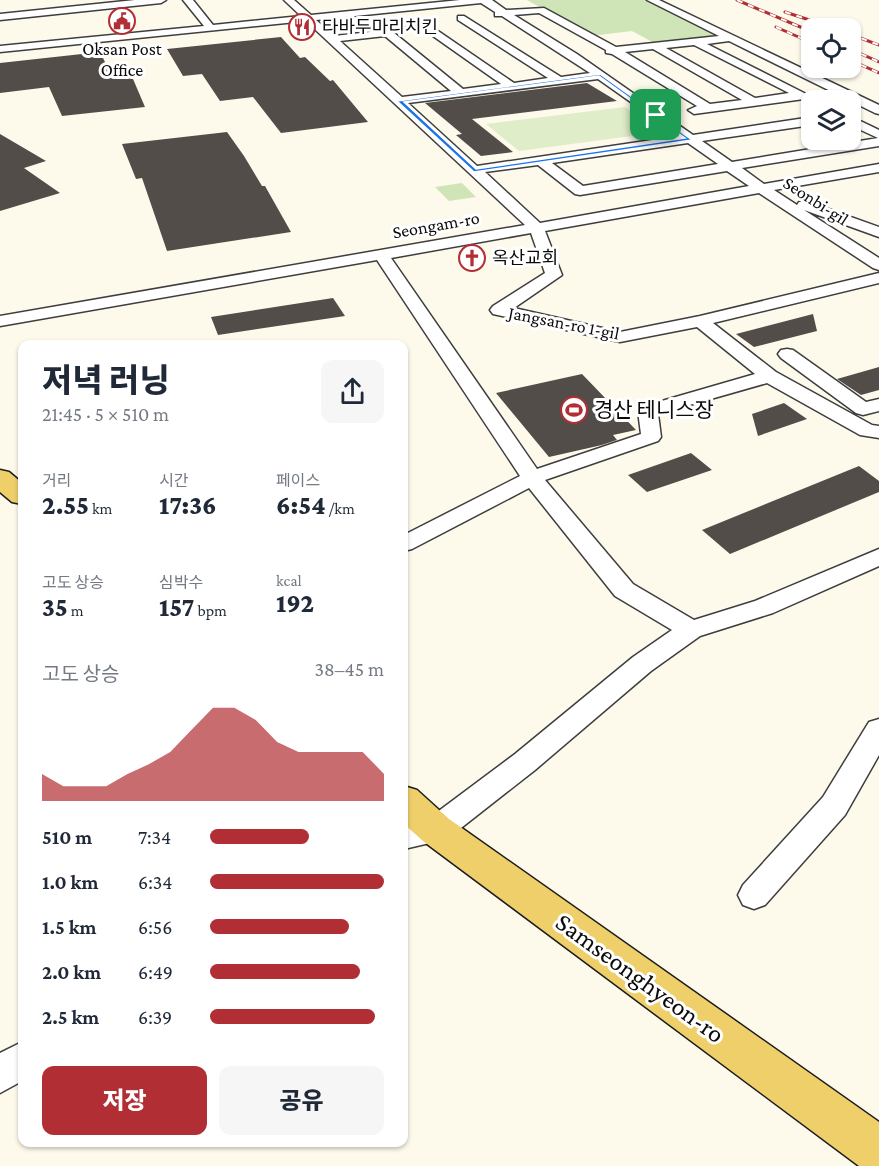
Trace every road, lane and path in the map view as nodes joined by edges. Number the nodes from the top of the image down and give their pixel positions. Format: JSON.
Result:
{"nodes":[{"id":1,"x":75,"y":0,"type":"edge"},
{"id":2,"x":100,"y":0,"type":"edge"},
{"id":3,"x":161,"y":0,"type":"edge"},
{"id":4,"x":188,"y":0,"type":"edge"},
{"id":5,"x":290,"y":0,"type":"edge"},
{"id":6,"x":484,"y":0,"type":"edge"},
{"id":7,"x":652,"y":0,"type":"edge"},
{"id":8,"x":90,"y":12,"type":"junction"},
{"id":9,"x":37,"y":13,"type":"junction"},
{"id":10,"x":503,"y":14,"type":"junction"},
{"id":11,"x":3,"y":15,"type":"edge"},
{"id":12,"x":308,"y":17,"type":"junction"},
{"id":13,"x":450,"y":19,"type":"junction"},
{"id":14,"x":57,"y":20,"type":"junction"},
{"id":15,"x":420,"y":22,"type":"junction"},
{"id":16,"x":0,"y":26,"type":"edge"},
{"id":17,"x":210,"y":27,"type":"junction"},
{"id":18,"x":94,"y":29,"type":"dead end"},
{"id":19,"x":387,"y":33,"type":"junction"},
{"id":20,"x":106,"y":38,"type":"junction"},
{"id":21,"x":730,"y":38,"type":"junction"},
{"id":22,"x":331,"y":39,"type":"junction"},
{"id":23,"x":696,"y":42,"type":"junction"},
{"id":24,"x":655,"y":46,"type":"junction"},
{"id":25,"x":0,"y":49,"type":"edge"},
{"id":26,"x":615,"y":51,"type":"junction"},
{"id":27,"x":573,"y":56,"type":"junction"},
{"id":28,"x":600,"y":75,"type":"junction"},
{"id":29,"x":558,"y":80,"type":"junction"},
{"id":30,"x":511,"y":87,"type":"junction"},
{"id":31,"x":460,"y":93,"type":"junction"},
{"id":32,"x":801,"y":95,"type":"edge"},
{"id":33,"x":801,"y":98,"type":"edge"},
{"id":34,"x":400,"y":101,"type":"junction"},
{"id":35,"x":754,"y":102,"type":"junction"},
{"id":36,"x":708,"y":108,"type":"junction"},
{"id":37,"x":879,"y":110,"type":"edge"},
{"id":38,"x":656,"y":115,"type":"junction"},
{"id":39,"x":801,"y":123,"type":"edge"},
{"id":40,"x":861,"y":126,"type":"edge"},
{"id":41,"x":879,"y":135,"type":"edge"},
{"id":42,"x":690,"y":139,"type":"junction"},
{"id":43,"x":879,"y":141,"type":"edge"},
{"id":44,"x":542,"y":161,"type":"junction"},
{"id":45,"x":729,"y":166,"type":"junction"},
{"id":46,"x":879,"y":168,"type":"edge"},
{"id":47,"x":474,"y":171,"type":"junction"},
{"id":48,"x":765,"y":191,"type":"junction"},
{"id":49,"x":537,"y":228,"type":"junction"},
{"id":50,"x":879,"y":232,"type":"edge"},
{"id":51,"x":381,"y":255,"type":"junction"},
{"id":52,"x":879,"y":265,"type":"edge"},
{"id":53,"x":879,"y":278,"type":"edge"},
{"id":54,"x":0,"y":321,"type":"edge"},
{"id":55,"x":700,"y":321,"type":"junction"},
{"id":56,"x":787,"y":354,"type":"dead end"},
{"id":57,"x":769,"y":376,"type":"junction"},
{"id":58,"x":879,"y":405,"type":"edge"},
{"id":59,"x":879,"y":432,"type":"edge"},
{"id":60,"x":0,"y":478,"type":"edge"},
{"id":61,"x":532,"y":478,"type":"junction"},
{"id":62,"x":18,"y":493,"type":"edge"},
{"id":63,"x":408,"y":542,"type":"edge"},
{"id":64,"x":879,"y":557,"type":"edge"},
{"id":65,"x":691,"y":630,"type":"junction"},
{"id":66,"x":879,"y":730,"type":"edge"},
{"id":67,"x":408,"y":809,"type":"edge"},
{"id":68,"x":420,"y":833,"type":"edge"},
{"id":69,"x":754,"y":895,"type":"dead end"},
{"id":70,"x":18,"y":1063,"type":"edge"},
{"id":71,"x":0,"y":1075,"type":"edge"},
{"id":72,"x":879,"y":1151,"type":"edge"}],
"edges":[{"from":1,"to":8,"type":"street"},
{"from":2,"to":8,"type":"street"},
{"from":3,"to":8,"type":"street"},
{"from":4,"to":17,"type":"street"},
{"from":5,"to":12,"type":"street"},
{"from":6,"to":10,"type":"street"},
{"from":6,"to":12,"type":"street"},
{"from":7,"to":21,"type":"street"},
{"from":8,"to":9,"type":"street"},
{"from":8,"to":14,"type":"street"},
{"from":9,"to":11,"type":"street"},
{"from":9,"to":14,"type":"street"},
{"from":10,"to":13,"type":"street"},
{"from":10,"to":26,"type":"street"},
{"from":10,"to":27,"type":"street"},
{"from":12,"to":17,"type":"street"},
{"from":12,"to":22,"type":"street"},
{"from":13,"to":15,"type":"street"},
{"from":13,"to":29,"type":"street"},
{"from":14,"to":16,"type":"street"},
{"from":15,"to":19,"type":"street"},
{"from":15,"to":30,"type":"street"},
{"from":17,"to":20,"type":"street"},
{"from":18,"to":20,"type":"street"},
{"from":19,"to":22,"type":"street"},
{"from":19,"to":31,"type":"street"},
{"from":20,"to":25,"type":"street"},
{"from":21,"to":23,"type":"street"},
{"from":21,"to":37,"type":"street"},
{"from":22,"to":34,"type":"street"},
{"from":23,"to":24,"type":"street"},
{"from":23,"to":32,"type":"street"},
{"from":24,"to":26,"type":"street"},
{"from":24,"to":35,"type":"street"},
{"from":26,"to":27,"type":"street"},
{"from":26,"to":36,"type":"street"},
{"from":27,"to":28,"type":"street"},
{"from":28,"to":29,"type":"street"},
{"from":28,"to":38,"type":"street"},
{"from":29,"to":30,"type":"street"},
{"from":30,"to":31,"type":"street"},
{"from":31,"to":34,"type":"street"},
{"from":33,"to":35,"type":"street"},
{"from":34,"to":47,"type":"street"},
{"from":35,"to":36,"type":"street"},
{"from":36,"to":38,"type":"street"},
{"from":38,"to":42,"type":"street"},
{"from":39,"to":42,"type":"street"},
{"from":40,"to":41,"type":"street"},
{"from":42,"to":44,"type":"street"},
{"from":42,"to":45,"type":"street"},
{"from":43,"to":45,"type":"street"},
{"from":44,"to":45,"type":"street"},
{"from":44,"to":47,"type":"street"},
{"from":45,"to":48,"type":"street"},
{"from":46,"to":48,"type":"street","name":"Seongam-ro"},
{"from":47,"to":49,"type":"street"},
{"from":48,"to":49,"type":"street","name":"Seongam-ro"},
{"from":48,"to":50,"type":"street"},
{"from":48,"to":52,"type":"street","name":"Seonbi-gil"},
{"from":49,"to":51,"type":"street","name":"Seongam-ro"},
{"from":49,"to":55,"type":"street","name":"Jangsan-ro 1-gil"},
{"from":51,"to":54,"type":"street","name":"Seongam-ro"},
{"from":51,"to":61,"type":"street"},
{"from":53,"to":55,"type":"street","name":"Jangsan-ro 1-gil"},
{"from":55,"to":57,"type":"street"},
{"from":56,"to":58,"type":"street"},
{"from":57,"to":59,"type":"street"},
{"from":57,"to":61,"type":"street"},
{"from":60,"to":62,"type":"main road"},
{"from":61,"to":63,"type":"street"},
{"from":61,"to":65,"type":"street"},
{"from":64,"to":65,"type":"street"},
{"from":65,"to":68,"type":"street"},
{"from":66,"to":69,"type":"street"},
{"from":67,"to":68,"type":"main road","name":"Samseonghyeon-ro"},
{"from":68,"to":72,"type":"main road","name":"Samseonghyeon-ro"},
{"from":70,"to":71,"type":"street"}]}
